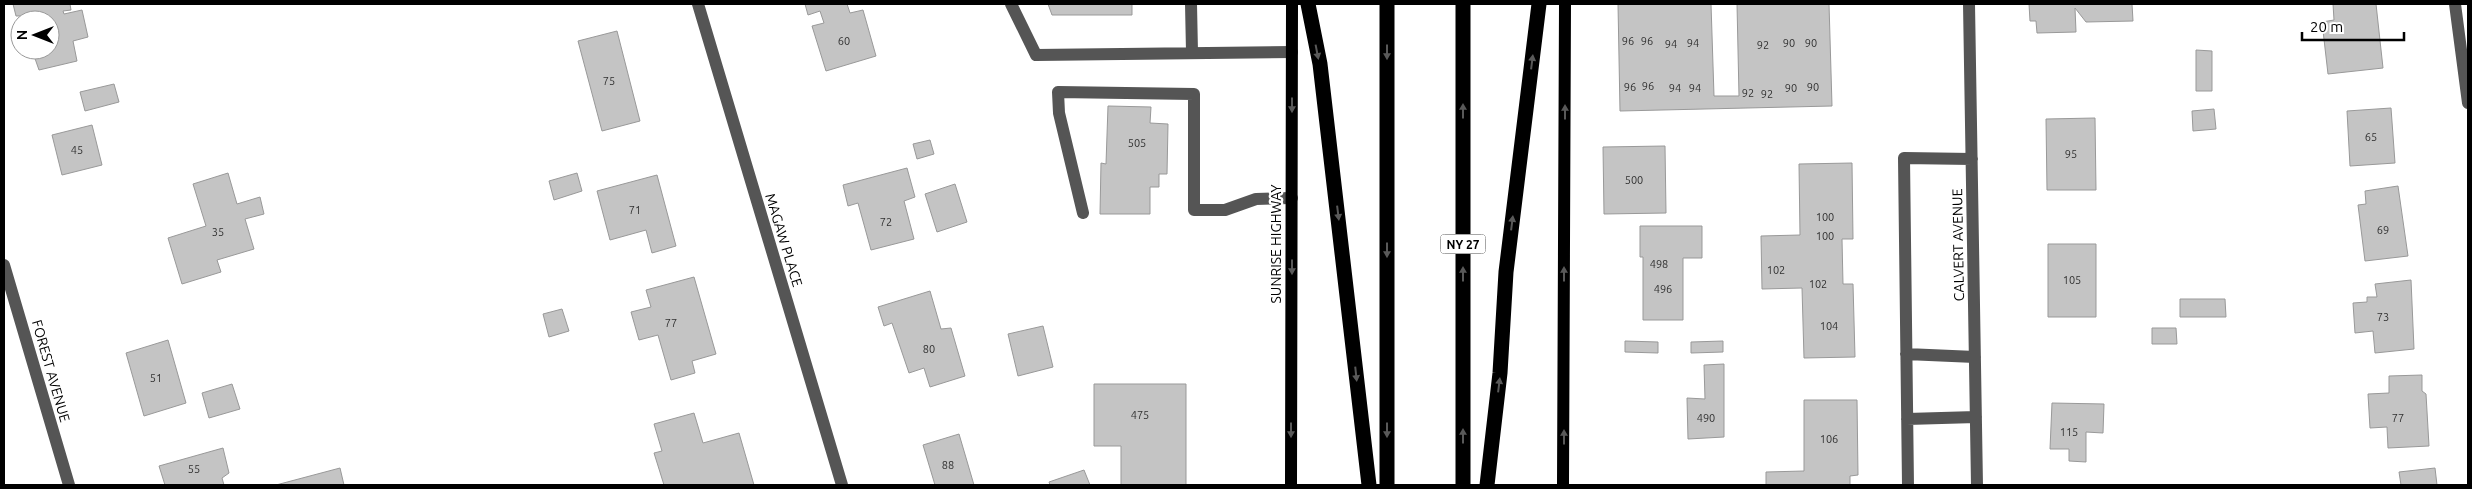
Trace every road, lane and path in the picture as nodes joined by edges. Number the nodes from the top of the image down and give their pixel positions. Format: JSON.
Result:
{"nodes":[{"id":1,"x":698,"y":4,"type":"edge"},
{"id":2,"x":1011,"y":4,"type":"edge"},
{"id":3,"x":1191,"y":4,"type":"edge"},
{"id":4,"x":1292,"y":4,"type":"edge"},
{"id":5,"x":1308,"y":4,"type":"edge"},
{"id":6,"x":1387,"y":4,"type":"edge"},
{"id":7,"x":1463,"y":4,"type":"edge"},
{"id":8,"x":1539,"y":4,"type":"edge"},
{"id":9,"x":1565,"y":4,"type":"edge"},
{"id":10,"x":1969,"y":4,"type":"edge"},
{"id":11,"x":2456,"y":4,"type":"edge"},
{"id":12,"x":1192,"y":52,"type":"junction"},
{"id":13,"x":1292,"y":52,"type":"junction"},
{"id":14,"x":2468,"y":103,"type":"edge"},
{"id":15,"x":1972,"y":159,"type":"junction"},
{"id":16,"x":1292,"y":198,"type":"junction"},
{"id":17,"x":1082,"y":213,"type":"dead end"},
{"id":18,"x":4,"y":265,"type":"edge"},
{"id":19,"x":1906,"y":354,"type":"junction"},
{"id":20,"x":1975,"y":356,"type":"junction"},
{"id":21,"x":1976,"y":417,"type":"junction"},
{"id":22,"x":1907,"y":419,"type":"junction"},
{"id":23,"x":69,"y":485,"type":"edge"},
{"id":24,"x":842,"y":485,"type":"edge"},
{"id":25,"x":1291,"y":485,"type":"edge"},
{"id":26,"x":1368,"y":485,"type":"edge"},
{"id":27,"x":1387,"y":485,"type":"edge"},
{"id":28,"x":1463,"y":485,"type":"edge"},
{"id":29,"x":1486,"y":485,"type":"edge"},
{"id":30,"x":1563,"y":485,"type":"edge"},
{"id":31,"x":1908,"y":485,"type":"edge"},
{"id":32,"x":1978,"y":485,"type":"edge"}],
"edges":[{"from":1,"to":24,"type":"street","name":"MAGAW PLACE"},
{"from":2,"to":12,"type":"street"},
{"from":3,"to":12,"type":"street"},
{"from":4,"to":13,"type":"main road","name":"SUNRISE HIGHWAY"},
{"from":5,"to":26,"type":"highway","one_way":true},
{"from":6,"to":27,"type":"highway","one_way":true},
{"from":28,"to":7,"type":"highway","number":"NY 27","one_way":true},
{"from":29,"to":8,"type":"highway","one_way":true},
{"from":30,"to":9,"type":"main road","one_way":true},
{"from":10,"to":15,"type":"street","name":"CALVERT AVENUE"},
{"from":11,"to":14,"type":"street"},
{"from":12,"to":13,"type":"street"},
{"from":13,"to":16,"type":"main road","name":"SUNRISE HIGHWAY","one_way":true},
{"from":15,"to":19,"type":"street"},
{"from":15,"to":20,"type":"street","name":"CALVERT AVENUE"},
{"from":16,"to":17,"type":"street"},
{"from":16,"to":25,"type":"main road","name":"SUNRISE HIGHWAY","one_way":true},
{"from":18,"to":23,"type":"street","name":"FOREST AVENUE"},
{"from":19,"to":20,"type":"street"},
{"from":19,"to":22,"type":"street"},
{"from":20,"to":21,"type":"street","name":"CALVERT AVENUE"},
{"from":21,"to":22,"type":"street"},
{"from":21,"to":32,"type":"street","name":"CALVERT AVENUE"},
{"from":22,"to":31,"type":"street"}]}
